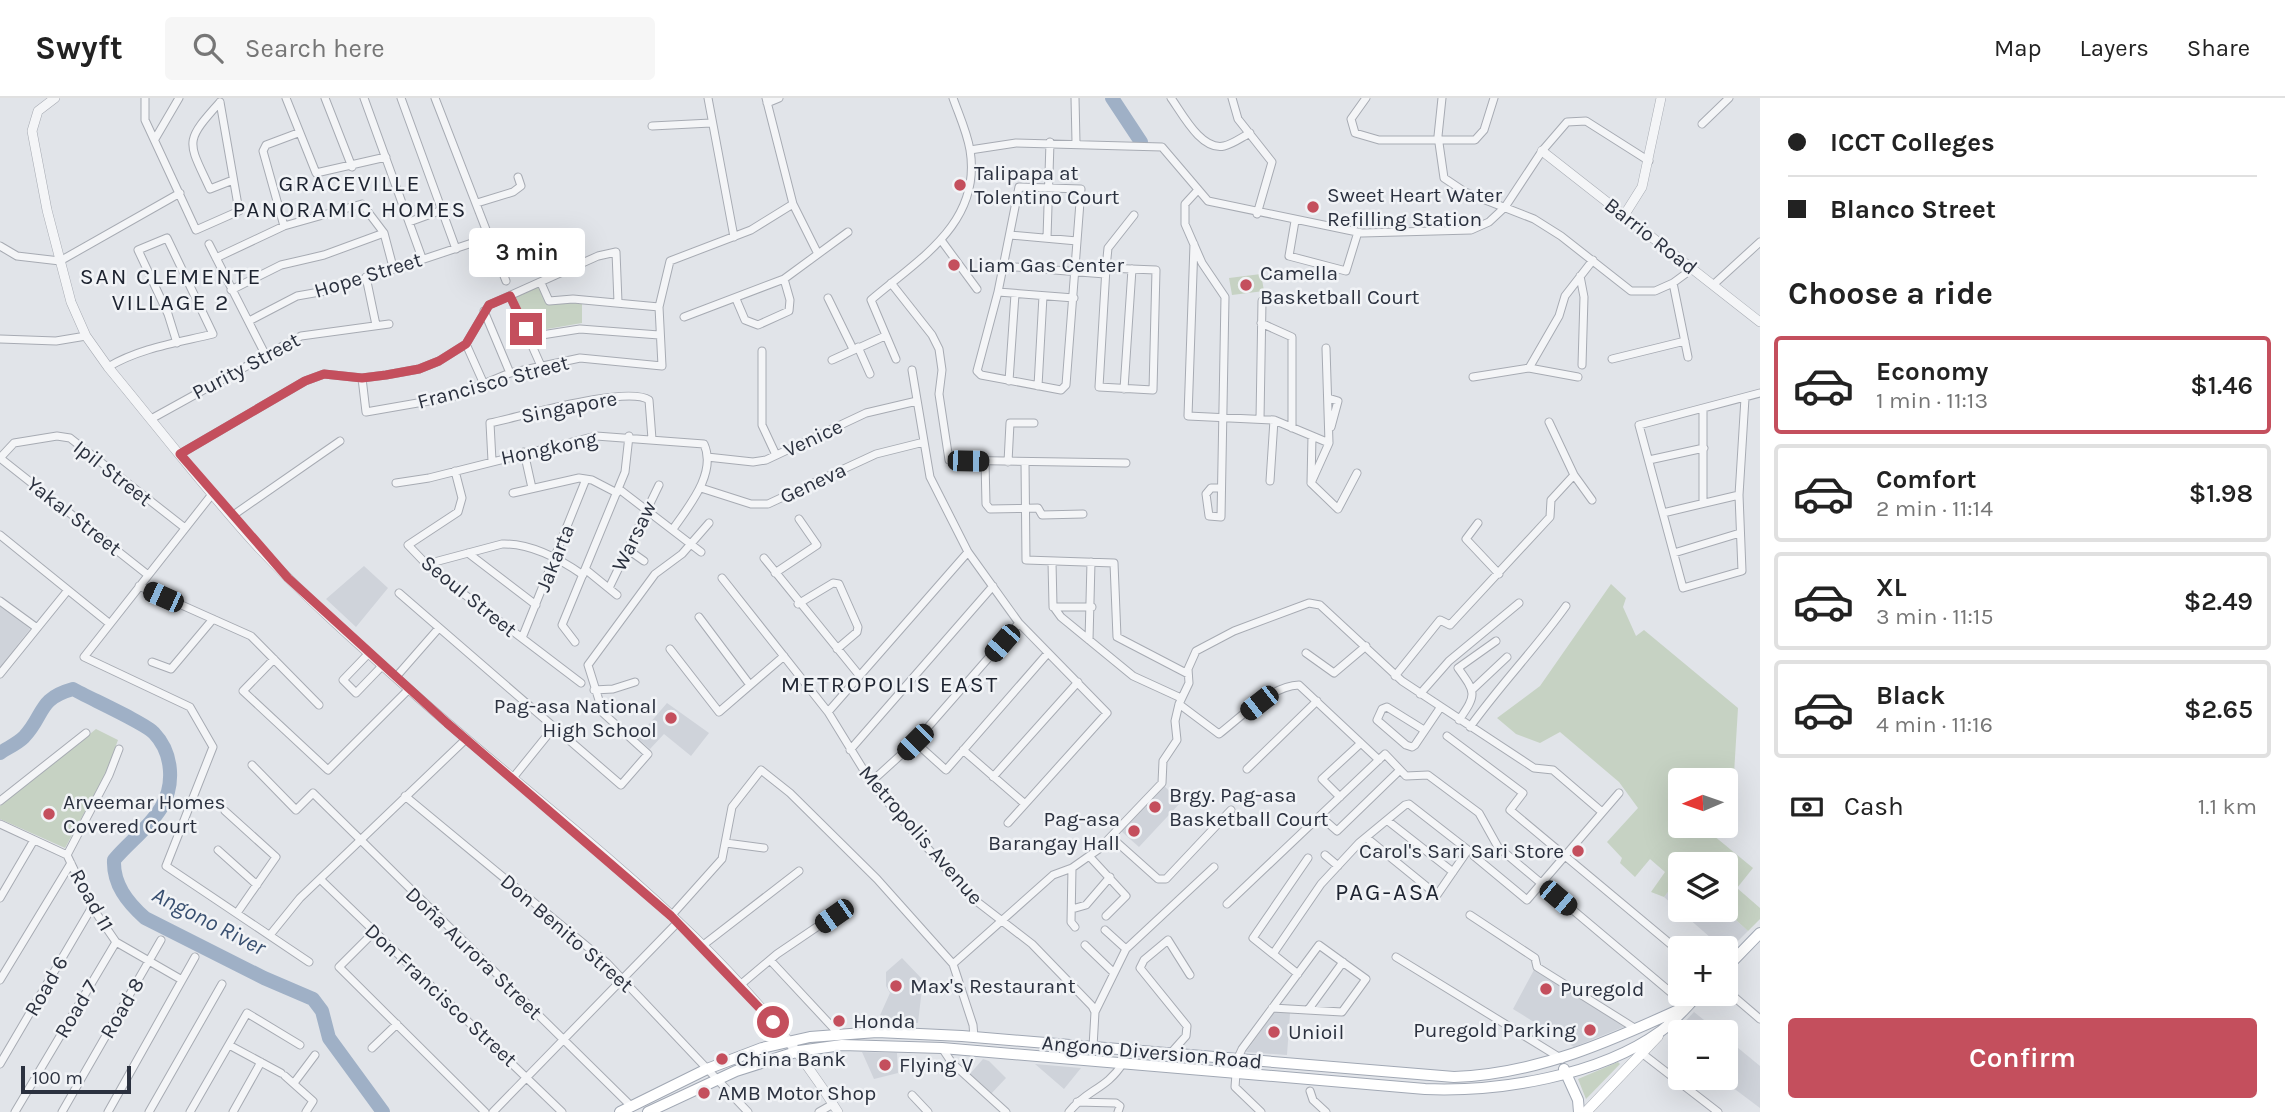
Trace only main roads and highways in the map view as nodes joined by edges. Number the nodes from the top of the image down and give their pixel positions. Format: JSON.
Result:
{"nodes":[{"id":1,"x":1758,"y":939,"type":"edge"},
{"id":2,"x":1738,"y":957,"type":"edge"},
{"id":3,"x":1687,"y":1006,"type":"joint"},
{"id":4,"x":1027,"y":1042,"type":"junction"},
{"id":5,"x":1637,"y":1049,"type":"junction"},
{"id":6,"x":1165,"y":1054,"type":"junction"},
{"id":7,"x":1026,"y":1055,"type":"junction"},
{"id":8,"x":1562,"y":1059,"type":"junction"},
{"id":9,"x":1160,"y":1067,"type":"junction"},
{"id":10,"x":1565,"y":1073,"type":"junction"},
{"id":11,"x":1466,"y":1076,"type":"junction"},
{"id":12,"x":1467,"y":1090,"type":"junction"},
{"id":13,"x":634,"y":1109,"type":"edge"},
{"id":14,"x":620,"y":1112,"type":"edge"},
{"id":15,"x":648,"y":1112,"type":"edge"},
{"id":16,"x":1579,"y":1112,"type":"edge"},
{"id":17,"x":1586,"y":1112,"type":"edge"}],
"edges":[{"from":1,"to":2,"type":"main road"},
{"from":3,"to":5,"type":"main road","name":"Angono Diversion Road"},
{"from":3,"to":8,"type":"main road","name":"Angono Diversion Road"},
{"from":4,"to":6,"type":"main road","name":"Angono Diversion Road"},
{"from":4,"to":7,"type":"main road"},
{"from":4,"to":13,"type":"main road","name":"Angono Diversion Road"},
{"from":5,"to":10,"type":"main road","name":"Angono Diversion Road"},
{"from":5,"to":17,"type":"main road"},
{"from":6,"to":9,"type":"main road"},
{"from":6,"to":11,"type":"main road","name":"Angono Diversion Road"},
{"from":7,"to":9,"type":"main road","name":"Angono Diversion Road"},
{"from":7,"to":15,"type":"main road","name":"Angono Diversion Road"},
{"from":8,"to":10,"type":"main road"},
{"from":8,"to":11,"type":"main road","name":"Angono Diversion Road"},
{"from":9,"to":12,"type":"main road","name":"Angono Diversion Road"},
{"from":10,"to":12,"type":"main road","name":"Angono Diversion Road"},
{"from":10,"to":16,"type":"main road"},
{"from":11,"to":12,"type":"main road"},
{"from":13,"to":14,"type":"main road","name":"Angono Diversion Road"}]}
